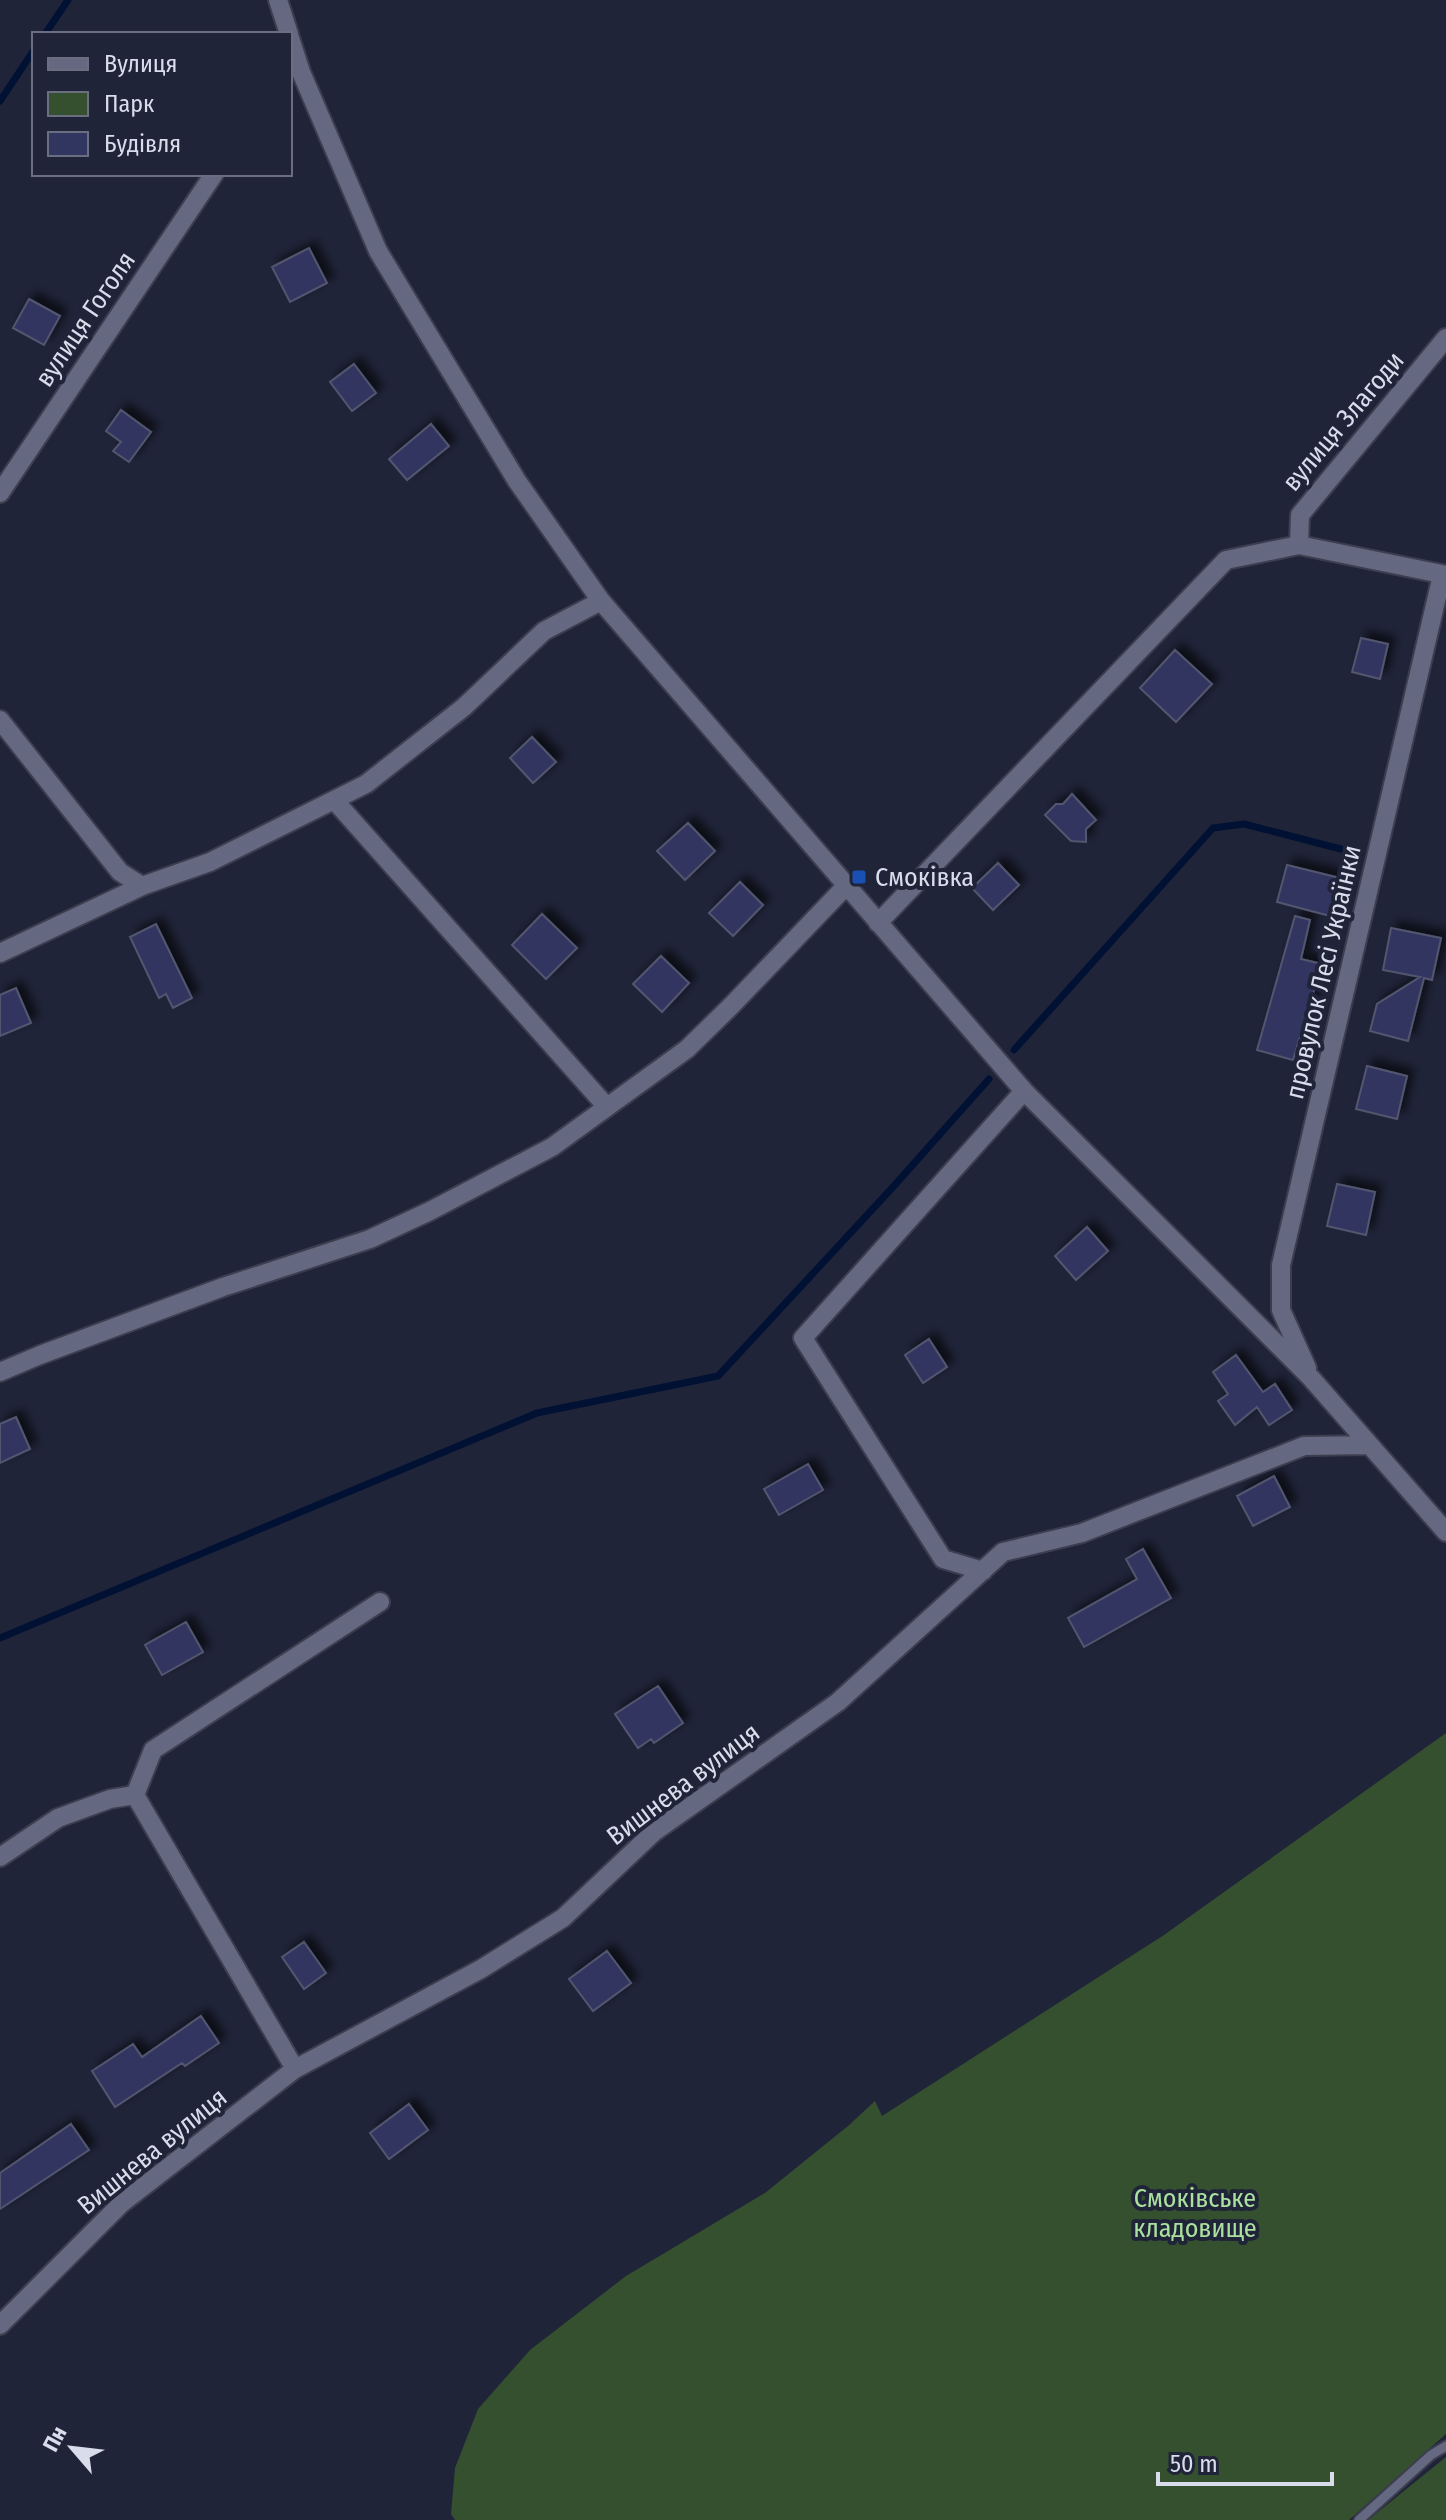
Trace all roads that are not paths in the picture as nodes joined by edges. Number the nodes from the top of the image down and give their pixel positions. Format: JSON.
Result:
{"nodes":[{"id":1,"x":278,"y":0,"type":"edge"},
{"id":2,"x":288,"y":32,"type":"edge"},
{"id":3,"x":292,"y":53,"type":"edge"},
{"id":4,"x":296,"y":76,"type":"edge"},
{"id":5,"x":213,"y":176,"type":"edge"},
{"id":6,"x":1446,"y":338,"type":"edge"},
{"id":7,"x":0,"y":493,"type":"edge"},
{"id":8,"x":1299,"y":545,"type":"junction"},
{"id":9,"x":1444,"y":575,"type":"edge"},
{"id":10,"x":601,"y":601,"type":"junction"},
{"id":11,"x":0,"y":720,"type":"edge"},
{"id":12,"x":335,"y":801,"type":"junction"},
{"id":13,"x":142,"y":886,"type":"junction"},
{"id":14,"x":846,"y":886,"type":"junction"},
{"id":15,"x":878,"y":923,"type":"junction"},
{"id":16,"x":0,"y":953,"type":"edge"},
{"id":17,"x":1024,"y":1091,"type":"junction"},
{"id":18,"x":607,"y":1107,"type":"junction"},
{"id":19,"x":0,"y":1372,"type":"edge"},
{"id":20,"x":1311,"y":1378,"type":"junction"},
{"id":21,"x":1368,"y":1445,"type":"junction"},
{"id":22,"x":1446,"y":1532,"type":"edge"},
{"id":23,"x":983,"y":1571,"type":"junction"},
{"id":24,"x":380,"y":1602,"type":"dead end"},
{"id":25,"x":135,"y":1795,"type":"junction"},
{"id":26,"x":0,"y":1857,"type":"edge"},
{"id":27,"x":295,"y":2069,"type":"junction"},
{"id":28,"x":0,"y":2325,"type":"edge"},
{"id":29,"x":1446,"y":2446,"type":"edge"},
{"id":30,"x":1359,"y":2520,"type":"edge"}],
"edges":[{"from":1,"to":2,"type":"street"},
{"from":3,"to":4,"type":"street"},
{"from":4,"to":10,"type":"street"},
{"from":5,"to":7,"type":"street","name":"вулиця Гоголя"},
{"from":6,"to":8,"type":"street","name":"вулиця Злагоди"},
{"from":8,"to":9,"type":"street"},
{"from":8,"to":15,"type":"street"},
{"from":9,"to":20,"type":"street","name":"провулок Лесі Українки"},
{"from":10,"to":12,"type":"street"},
{"from":10,"to":14,"type":"street"},
{"from":11,"to":13,"type":"street"},
{"from":12,"to":13,"type":"street"},
{"from":12,"to":18,"type":"street"},
{"from":13,"to":16,"type":"street"},
{"from":14,"to":15,"type":"street"},
{"from":14,"to":18,"type":"street"},
{"from":15,"to":17,"type":"street"},
{"from":17,"to":20,"type":"street"},
{"from":17,"to":23,"type":"street"},
{"from":18,"to":19,"type":"street"},
{"from":20,"to":21,"type":"street"},
{"from":21,"to":22,"type":"street"},
{"from":21,"to":23,"type":"street","name":"Вишнева вулиця"},
{"from":23,"to":27,"type":"street","name":"Вишнева вулиця"},
{"from":24,"to":25,"type":"street"},
{"from":25,"to":26,"type":"street"},
{"from":25,"to":27,"type":"street"},
{"from":27,"to":28,"type":"street","name":"Вишнева вулиця"},
{"from":29,"to":30,"type":"lane"}]}
